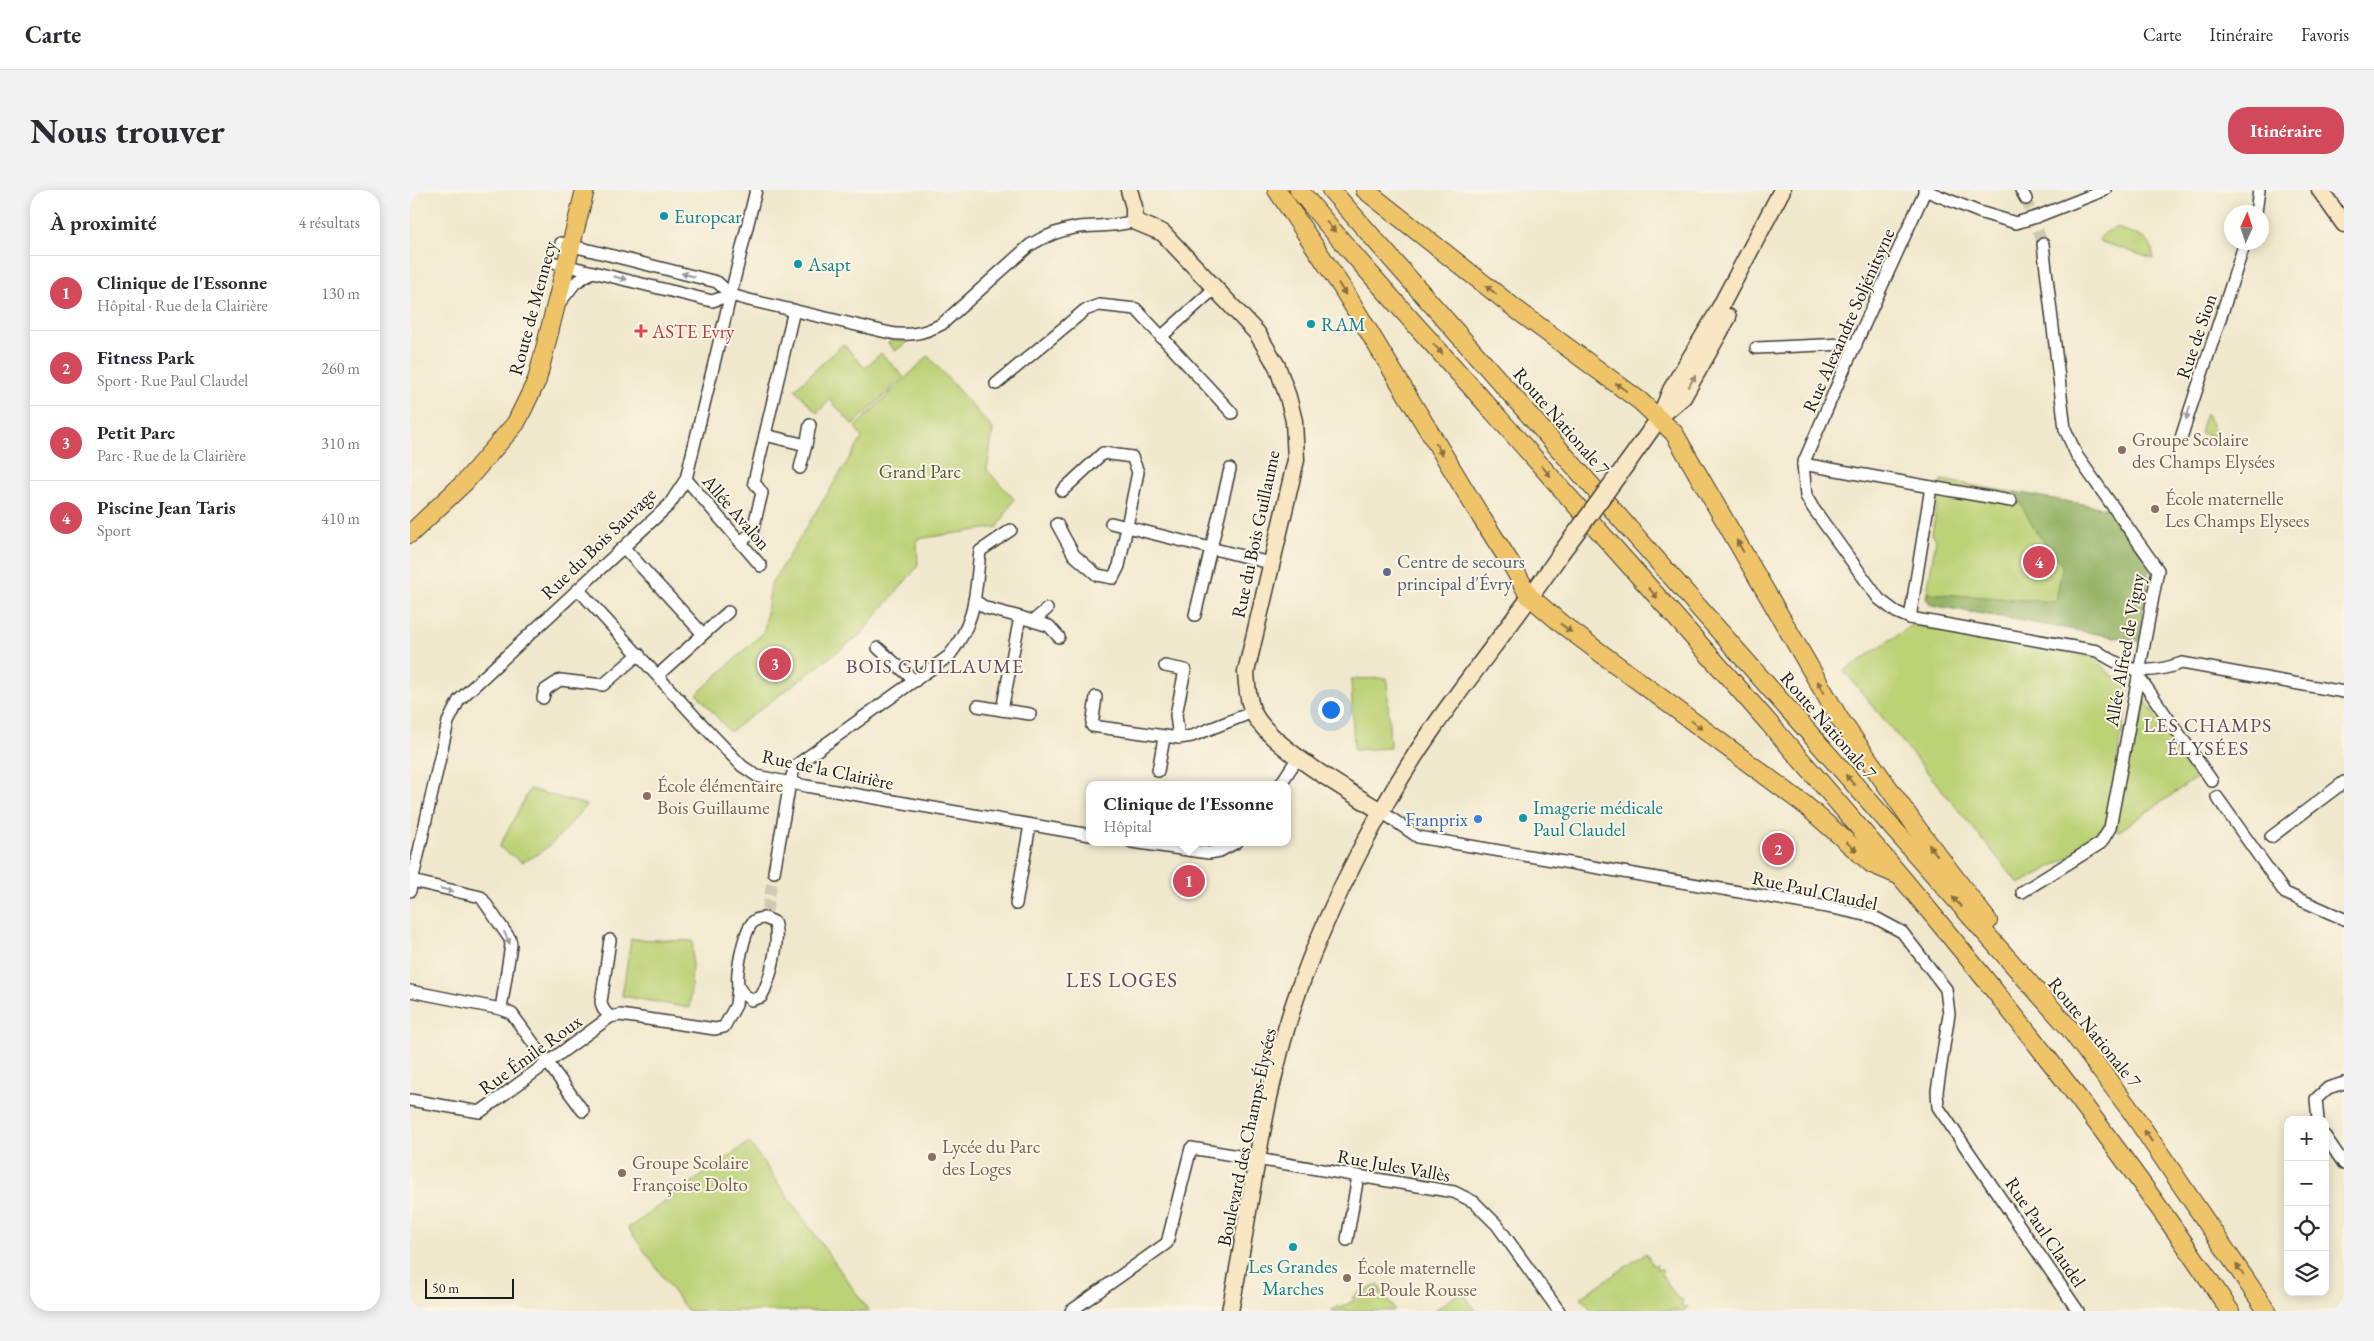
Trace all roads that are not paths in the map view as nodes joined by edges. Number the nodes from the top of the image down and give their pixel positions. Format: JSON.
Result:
{"nodes":[{"id":1,"x":574,"y":190,"type":"edge"},
{"id":2,"x":585,"y":190,"type":"edge"},
{"id":3,"x":756,"y":190,"type":"edge"},
{"id":4,"x":1129,"y":190,"type":"edge"},
{"id":5,"x":1277,"y":190,"type":"edge"},
{"id":6,"x":1299,"y":190,"type":"edge"},
{"id":7,"x":1331,"y":190,"type":"edge"},
{"id":8,"x":1364,"y":190,"type":"edge"},
{"id":9,"x":1782,"y":190,"type":"edge"},
{"id":10,"x":1925,"y":190,"type":"edge"},
{"id":11,"x":2105,"y":190,"type":"edge"},
{"id":12,"x":2259,"y":190,"type":"edge"},
{"id":13,"x":2320,"y":190,"type":"edge"},
{"id":14,"x":2257,"y":205,"type":"edge"},
{"id":15,"x":1134,"y":221,"type":"junction"},
{"id":16,"x":2344,"y":224,"type":"edge"},
{"id":17,"x":566,"y":244,"type":"junction"},
{"id":18,"x":2043,"y":244,"type":"tunnel mouth"},
{"id":19,"x":2243,"y":250,"type":"edge"},
{"id":20,"x":561,"y":264,"type":"junction"},
{"id":21,"x":592,"y":272,"type":"junction"},
{"id":22,"x":1214,"y":288,"type":"junction"},
{"id":23,"x":731,"y":295,"type":"junction"},
{"id":24,"x":794,"y":310,"type":"junction"},
{"id":25,"x":554,"y":313,"type":"junction"},
{"id":26,"x":1162,"y":337,"type":"junction"},
{"id":27,"x":1856,"y":346,"type":"junction"},
{"id":28,"x":1756,"y":348,"type":"dead end"},
{"id":29,"x":996,"y":384,"type":"dead end"},
{"id":30,"x":1232,"y":413,"type":"dead end"},
{"id":31,"x":1660,"y":417,"type":"junction"},
{"id":32,"x":810,"y":425,"type":"dead end"},
{"id":33,"x":765,"y":436,"type":"junction"},
{"id":34,"x":2180,"y":441,"type":"dead end"},
{"id":35,"x":806,"y":445,"type":"junction"},
{"id":36,"x":489,"y":455,"type":"junction"},
{"id":37,"x":1803,"y":464,"type":"junction"},
{"id":38,"x":800,"y":468,"type":"dead end"},
{"id":39,"x":1230,"y":469,"type":"dead end"},
{"id":40,"x":686,"y":480,"type":"junction"},
{"id":41,"x":1931,"y":486,"type":"junction"},
{"id":42,"x":1062,"y":491,"type":"dead end"},
{"id":43,"x":2011,"y":501,"type":"dead end"},
{"id":44,"x":1110,"y":523,"type":"dead end"},
{"id":45,"x":1057,"y":524,"type":"dead end"},
{"id":46,"x":1127,"y":528,"type":"junction"},
{"id":47,"x":1011,"y":530,"type":"dead end"},
{"id":48,"x":410,"y":534,"type":"edge"},
{"id":49,"x":740,"y":542,"type":"junction"},
{"id":50,"x":624,"y":548,"type":"junction"},
{"id":51,"x":1210,"y":549,"type":"junction"},
{"id":52,"x":1270,"y":563,"type":"junction"},
{"id":53,"x":761,"y":566,"type":"dead end"},
{"id":54,"x":580,"y":590,"type":"junction"},
{"id":55,"x":1529,"y":596,"type":"junction"},
{"id":56,"x":974,"y":600,"type":"junction"},
{"id":57,"x":1048,"y":609,"type":"dead end"},
{"id":58,"x":728,"y":612,"type":"dead end"},
{"id":59,"x":1195,"y":615,"type":"dead end"},
{"id":60,"x":1020,"y":617,"type":"junction"},
{"id":61,"x":1910,"y":618,"type":"junction"},
{"id":62,"x":1033,"y":621,"type":"junction"},
{"id":63,"x":703,"y":634,"type":"junction"},
{"id":64,"x":1059,"y":637,"type":"dead end"},
{"id":65,"x":878,"y":648,"type":"dead end"},
{"id":66,"x":639,"y":654,"type":"junction"},
{"id":67,"x":1165,"y":666,"type":"dead end"},
{"id":68,"x":658,"y":675,"type":"junction"},
{"id":69,"x":2140,"y":676,"type":"junction"},
{"id":70,"x":915,"y":681,"type":"junction"},
{"id":71,"x":2344,"y":692,"type":"edge"},
{"id":72,"x":1096,"y":697,"type":"dead end"},
{"id":73,"x":543,"y":698,"type":"dead end"},
{"id":74,"x":978,"y":706,"type":"dead end"},
{"id":75,"x":1002,"y":710,"type":"junction"},
{"id":76,"x":1253,"y":712,"type":"junction"},
{"id":77,"x":1030,"y":714,"type":"dead end"},
{"id":78,"x":1164,"y":738,"type":"junction"},
{"id":79,"x":1179,"y":738,"type":"junction"},
{"id":80,"x":1299,"y":756,"type":"junction"},
{"id":81,"x":1158,"y":771,"type":"dead end"},
{"id":82,"x":1283,"y":781,"type":"edge"},
{"id":83,"x":2212,"y":781,"type":"dead end"},
{"id":84,"x":2344,"y":782,"type":"edge"},
{"id":85,"x":790,"y":783,"type":"junction"},
{"id":86,"x":2217,"y":797,"type":"dead end"},
{"id":87,"x":1382,"y":812,"type":"junction"},
{"id":88,"x":1030,"y":825,"type":"junction"},
{"id":89,"x":1086,"y":834,"type":"edge"},
{"id":90,"x":2271,"y":837,"type":"dead end"},
{"id":91,"x":1160,"y":846,"type":"edge"},
{"id":92,"x":1229,"y":846,"type":"edge"},
{"id":93,"x":413,"y":864,"type":"edge"},
{"id":94,"x":774,"y":872,"type":"tunnel mouth"},
{"id":95,"x":1900,"y":876,"type":"junction"},
{"id":96,"x":411,"y":886,"type":"edge"},
{"id":97,"x":2022,"y":892,"type":"dead end"},
{"id":98,"x":1016,"y":904,"type":"dead end"},
{"id":99,"x":2344,"y":919,"type":"edge"},
{"id":100,"x":610,"y":940,"type":"dead end"},
{"id":101,"x":738,"y":986,"type":"junction"},
{"id":102,"x":410,"y":991,"type":"edge"},
{"id":103,"x":750,"y":1000,"type":"junction"},
{"id":104,"x":736,"y":1005,"type":"junction"},
{"id":105,"x":501,"y":1010,"type":"junction"},
{"id":106,"x":610,"y":1017,"type":"junction"},
{"id":107,"x":2069,"y":1028,"type":"junction"},
{"id":108,"x":548,"y":1063,"type":"junction"},
{"id":109,"x":2344,"y":1083,"type":"edge"},
{"id":110,"x":410,"y":1100,"type":"edge"},
{"id":111,"x":583,"y":1112,"type":"dead end"},
{"id":112,"x":2318,"y":1116,"type":"edge"},
{"id":113,"x":2329,"y":1142,"type":"edge"},
{"id":114,"x":1258,"y":1159,"type":"junction"},
{"id":115,"x":2344,"y":1164,"type":"edge"},
{"id":116,"x":1358,"y":1176,"type":"junction"},
{"id":117,"x":1347,"y":1240,"type":"dead end"},
{"id":118,"x":1071,"y":1311,"type":"edge"},
{"id":119,"x":1230,"y":1311,"type":"edge"},
{"id":120,"x":1559,"y":1311,"type":"edge"},
{"id":121,"x":2078,"y":1311,"type":"edge"},
{"id":122,"x":2230,"y":1311,"type":"edge"},
{"id":123,"x":2267,"y":1311,"type":"edge"}],
"edges":[{"from":1,"to":17,"type":"main road","name":"Route de Mennecy"},
{"from":2,"to":17,"type":"main road","name":"Route de Mennecy"},
{"from":3,"to":23,"type":"street","name":"Rue du Bois Sauvage"},
{"from":4,"to":15,"type":"main road"},
{"from":5,"to":55,"type":"main road","one_way":true},
{"from":6,"to":95,"type":"main road","one_way":true},
{"from":107,"to":7,"type":"main road","name":"Route Nationale 7","one_way":true},
{"from":31,"to":8,"type":"main road","one_way":true},
{"from":9,"to":31,"type":"main road","name":"Boulevard des Champs-Élysées"},
{"from":10,"to":11,"type":"street"},
{"from":10,"to":27,"type":"street","name":"Rue Alexandre Soljénitsyne"},
{"from":12,"to":14,"type":"street"},
{"from":13,"to":16,"type":"main road"},
{"from":15,"to":22,"type":"main road","name":"Rue du Bois Guillaume"},
{"from":15,"to":24,"type":"street"},
{"from":17,"to":20,"type":"main road","name":"Route de Mennecy"},
{"from":23,"to":17,"type":"street","one_way":true},
{"from":18,"to":69,"type":"street","name":"Allée Alfred de Vigny"},
{"from":19,"to":34,"type":"street","name":"Rue de Sion","one_way":true},
{"from":20,"to":21,"type":"street"},
{"from":20,"to":25,"type":"main road","name":"Route de Mennecy"},
{"from":20,"to":36,"type":"main road","name":"Route de Mennecy"},
{"from":21,"to":23,"type":"street","one_way":true},
{"from":21,"to":25,"type":"street"},
{"from":22,"to":26,"type":"street"},
{"from":22,"to":52,"type":"main road","name":"Rue du Bois Guillaume"},
{"from":23,"to":24,"type":"street"},
{"from":23,"to":40,"type":"street","name":"Rue du Bois Sauvage"},
{"from":24,"to":33,"type":"street"},
{"from":25,"to":36,"type":"main road","name":"Route de Mennecy"},
{"from":26,"to":29,"type":"street"},
{"from":26,"to":30,"type":"street"},
{"from":27,"to":28,"type":"street"},
{"from":27,"to":37,"type":"street","name":"Rue Alexandre Soljénitsyne"},
{"from":31,"to":55,"type":"main road","name":"Boulevard des Champs-Élysées","bridge":true},
{"from":107,"to":31,"type":"main road","one_way":true},
{"from":32,"to":35,"type":"street"},
{"from":33,"to":35,"type":"street"},
{"from":33,"to":49,"type":"street"},
{"from":35,"to":38,"type":"street"},
{"from":36,"to":48,"type":"main road","name":"Route de Mennecy"},
{"from":37,"to":41,"type":"street"},
{"from":37,"to":61,"type":"street","name":"Rue Alexandre Soljénitsyne"},
{"from":39,"to":51,"type":"street"},
{"from":40,"to":49,"type":"street","name":"Allée Avalon"},
{"from":40,"to":50,"type":"street","name":"Rue du Bois Sauvage"},
{"from":41,"to":43,"type":"street"},
{"from":41,"to":61,"type":"street"},
{"from":42,"to":46,"type":"street"},
{"from":44,"to":46,"type":"street"},
{"from":45,"to":46,"type":"street"},
{"from":46,"to":51,"type":"street"},
{"from":47,"to":56,"type":"street"},
{"from":49,"to":53,"type":"street","name":"Allée Avalon"},
{"from":50,"to":54,"type":"street","name":"Rue du Bois Sauvage"},
{"from":50,"to":63,"type":"street"},
{"from":51,"to":52,"type":"street"},
{"from":51,"to":59,"type":"street"},
{"from":52,"to":76,"type":"main road","name":"Rue du Bois Guillaume"},
{"from":54,"to":66,"type":"street","name":"Rue de la Clairière"},
{"from":54,"to":93,"type":"street","name":"Rue du Bois Sauvage"},
{"from":55,"to":87,"type":"main road","name":"Boulevard des Champs-Élysées"},
{"from":55,"to":95,"type":"main road","one_way":true},
{"from":56,"to":60,"type":"street"},
{"from":56,"to":70,"type":"street"},
{"from":57,"to":62,"type":"street"},
{"from":58,"to":63,"type":"street"},
{"from":60,"to":62,"type":"street"},
{"from":60,"to":75,"type":"street"},
{"from":61,"to":69,"type":"street","name":"Rue Alexandre Soljénitsyne"},
{"from":62,"to":64,"type":"street"},
{"from":63,"to":68,"type":"street"},
{"from":65,"to":70,"type":"street"},
{"from":66,"to":68,"type":"street","name":"Rue de la Clairière"},
{"from":66,"to":73,"type":"street"},
{"from":67,"to":79,"type":"street"},
{"from":68,"to":85,"type":"street","name":"Rue de la Clairière"},
{"from":69,"to":71,"type":"street","name":"Rue Alexandre Soljénitsyne"},
{"from":69,"to":83,"type":"street"},
{"from":69,"to":97,"type":"street","name":"Allée Alfred de Vigny"},
{"from":70,"to":85,"type":"street"},
{"from":72,"to":78,"type":"street"},
{"from":74,"to":75,"type":"street"},
{"from":75,"to":77,"type":"street"},
{"from":76,"to":79,"type":"street"},
{"from":76,"to":80,"type":"main road","name":"Rue du Bois Guillaume"},
{"from":78,"to":79,"type":"street"},
{"from":78,"to":81,"type":"street"},
{"from":80,"to":82,"type":"street"},
{"from":80,"to":87,"type":"main road","name":"Rue du Bois Guillaume"},
{"from":84,"to":90,"type":"street"},
{"from":85,"to":88,"type":"street","name":"Rue de la Clairière"},
{"from":85,"to":94,"type":"street"},
{"from":86,"to":99,"type":"street"},
{"from":87,"to":114,"type":"main road","name":"Boulevard des Champs-Élysées"},
{"from":87,"to":121,"type":"street","name":"Rue Paul Claudel"},
{"from":88,"to":89,"type":"street","name":"Rue de la Clairière"},
{"from":88,"to":98,"type":"street"},
{"from":91,"to":92,"type":"street"},
{"from":93,"to":96,"type":"street","name":"Rue du Bois Sauvage"},
{"from":95,"to":122,"type":"main road"},
{"from":96,"to":105,"type":"street","one_way":true},
{"from":100,"to":106,"type":"street","name":"Rue Émile Roux"},
{"from":101,"to":103,"type":"street"},
{"from":101,"to":103,"type":"street","name":"Rue Émile Roux"},
{"from":101,"to":104,"type":"street","name":"Rue Émile Roux"},
{"from":102,"to":105,"type":"street"},
{"from":103,"to":104,"type":"street","name":"Rue Émile Roux"},
{"from":104,"to":106,"type":"street","name":"Rue Émile Roux"},
{"from":105,"to":108,"type":"street"},
{"from":106,"to":108,"type":"street","name":"Rue Émile Roux"},
{"from":123,"to":107,"type":"main road","name":"Route Nationale 7","one_way":true},
{"from":108,"to":110,"type":"street","name":"Rue Émile Roux"},
{"from":108,"to":111,"type":"street"},
{"from":109,"to":112,"type":"street"},
{"from":113,"to":115,"type":"street"},
{"from":114,"to":116,"type":"street","name":"Rue Jules Vallès"},
{"from":114,"to":118,"type":"street","name":"Rue Jules Vallès"},
{"from":114,"to":119,"type":"main road","name":"Boulevard des Champs-Élysées"},
{"from":116,"to":117,"type":"street"},
{"from":116,"to":120,"type":"street","name":"Rue Jules Vallès"}]}
